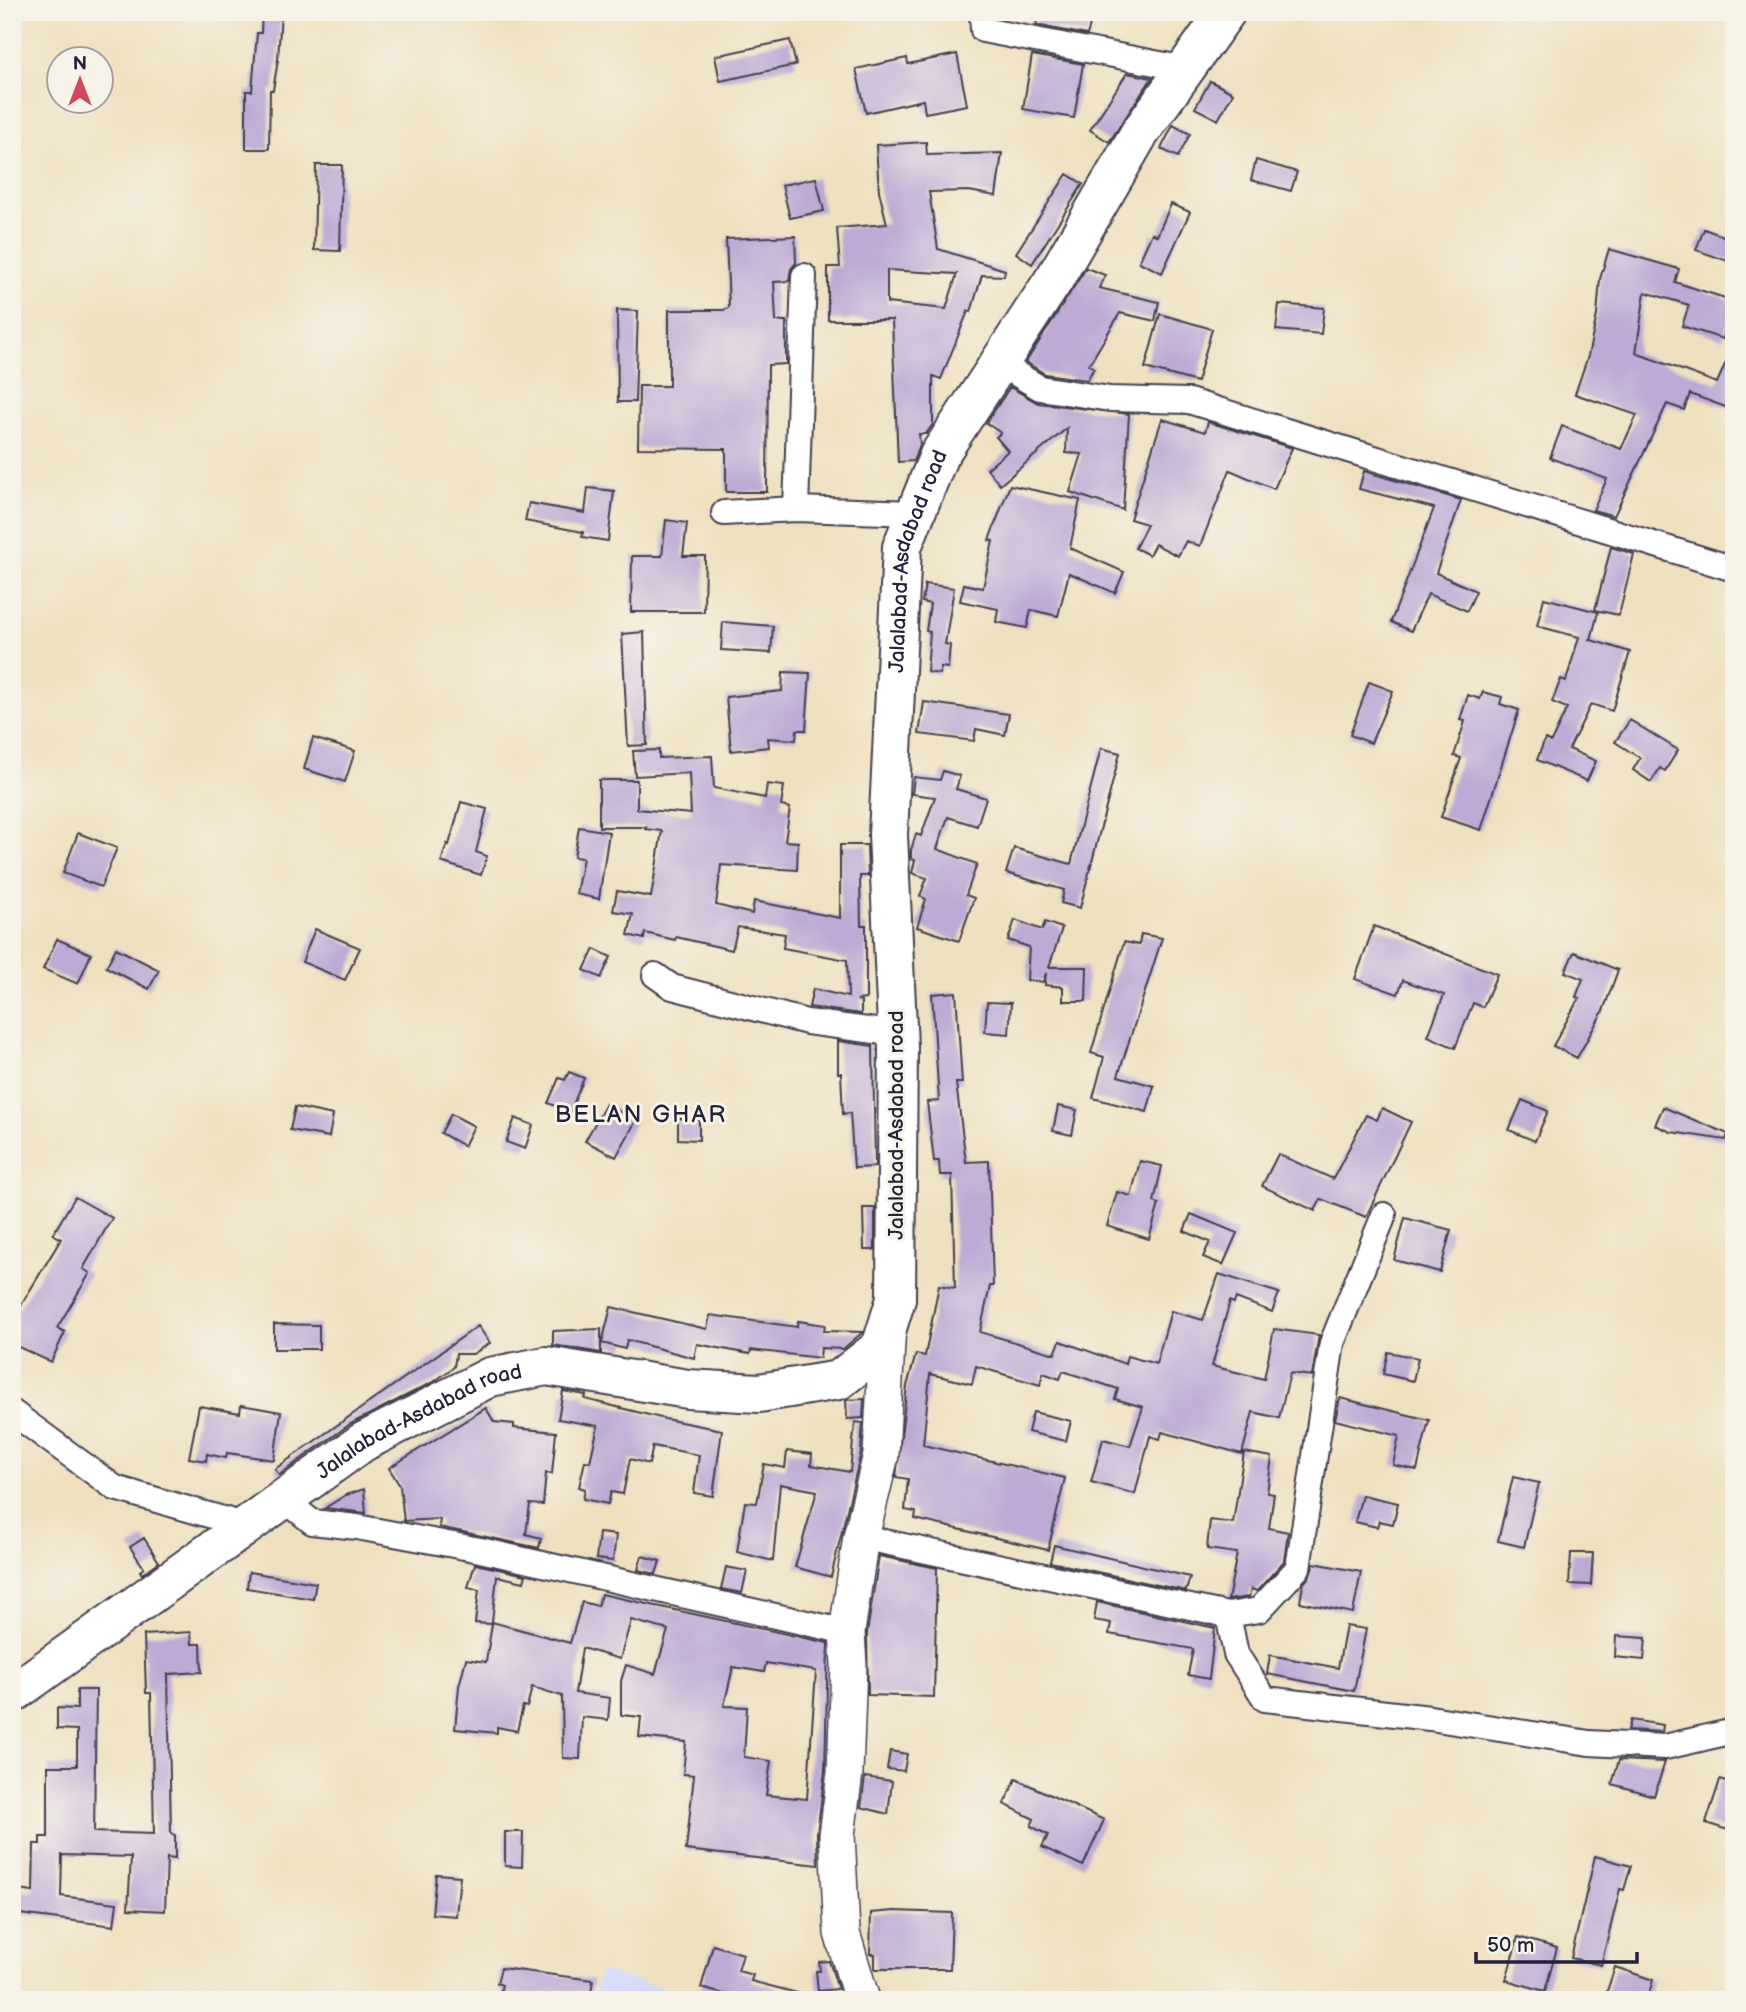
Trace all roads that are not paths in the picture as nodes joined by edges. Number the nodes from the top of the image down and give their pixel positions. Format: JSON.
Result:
{"nodes":[{"id":1,"x":982,"y":12,"type":"edge"},
{"id":2,"x":1226,"y":12,"type":"edge"},
{"id":3,"x":1186,"y":69,"type":"junction"},
{"id":4,"x":804,"y":276,"type":"dead end"},
{"id":5,"x":1000,"y":364,"type":"junction"},
{"id":6,"x":796,"y":509,"type":"junction"},
{"id":7,"x":724,"y":513,"type":"dead end"},
{"id":8,"x":916,"y":513,"type":"junction"},
{"id":9,"x":1734,"y":569,"type":"edge"},
{"id":10,"x":655,"y":975,"type":"dead end"},
{"id":11,"x":898,"y":1034,"type":"junction"},
{"id":12,"x":1384,"y":1215,"type":"dead end"},
{"id":13,"x":888,"y":1324,"type":"junction"},
{"id":14,"x":12,"y":1412,"type":"edge"},
{"id":15,"x":285,"y":1500,"type":"junction"},
{"id":16,"x":247,"y":1526,"type":"junction"},
{"id":17,"x":861,"y":1536,"type":"junction"},
{"id":18,"x":1228,"y":1615,"type":"junction"},
{"id":19,"x":847,"y":1632,"type":"junction"},
{"id":20,"x":12,"y":1695,"type":"edge"},
{"id":21,"x":1734,"y":1731,"type":"edge"},
{"id":22,"x":862,"y":2000,"type":"edge"}],
"edges":[{"from":1,"to":3,"type":"street"},
{"from":2,"to":3,"type":"main road","name":"Jalalabad-Asdabad road"},
{"from":3,"to":5,"type":"main road","name":"Jalalabad-Asdabad road"},
{"from":4,"to":6,"type":"street"},
{"from":5,"to":8,"type":"main road","name":"Jalalabad-Asdabad road"},
{"from":5,"to":9,"type":"street"},
{"from":6,"to":7,"type":"street"},
{"from":6,"to":8,"type":"street"},
{"from":8,"to":11,"type":"main road","name":"Jalalabad-Asdabad road"},
{"from":10,"to":11,"type":"street"},
{"from":11,"to":13,"type":"main road","name":"Jalalabad-Asdabad road"},
{"from":12,"to":18,"type":"street"},
{"from":13,"to":15,"type":"main road","name":"Jalalabad-Asdabad road"},
{"from":13,"to":17,"type":"street"},
{"from":14,"to":16,"type":"street"},
{"from":15,"to":16,"type":"main road","name":"Jalalabad-Asdabad road"},
{"from":15,"to":19,"type":"street"},
{"from":16,"to":20,"type":"main road","name":"Jalalabad-Asdabad road"},
{"from":17,"to":18,"type":"street"},
{"from":17,"to":19,"type":"street"},
{"from":18,"to":21,"type":"street"},
{"from":19,"to":22,"type":"street"}]}
